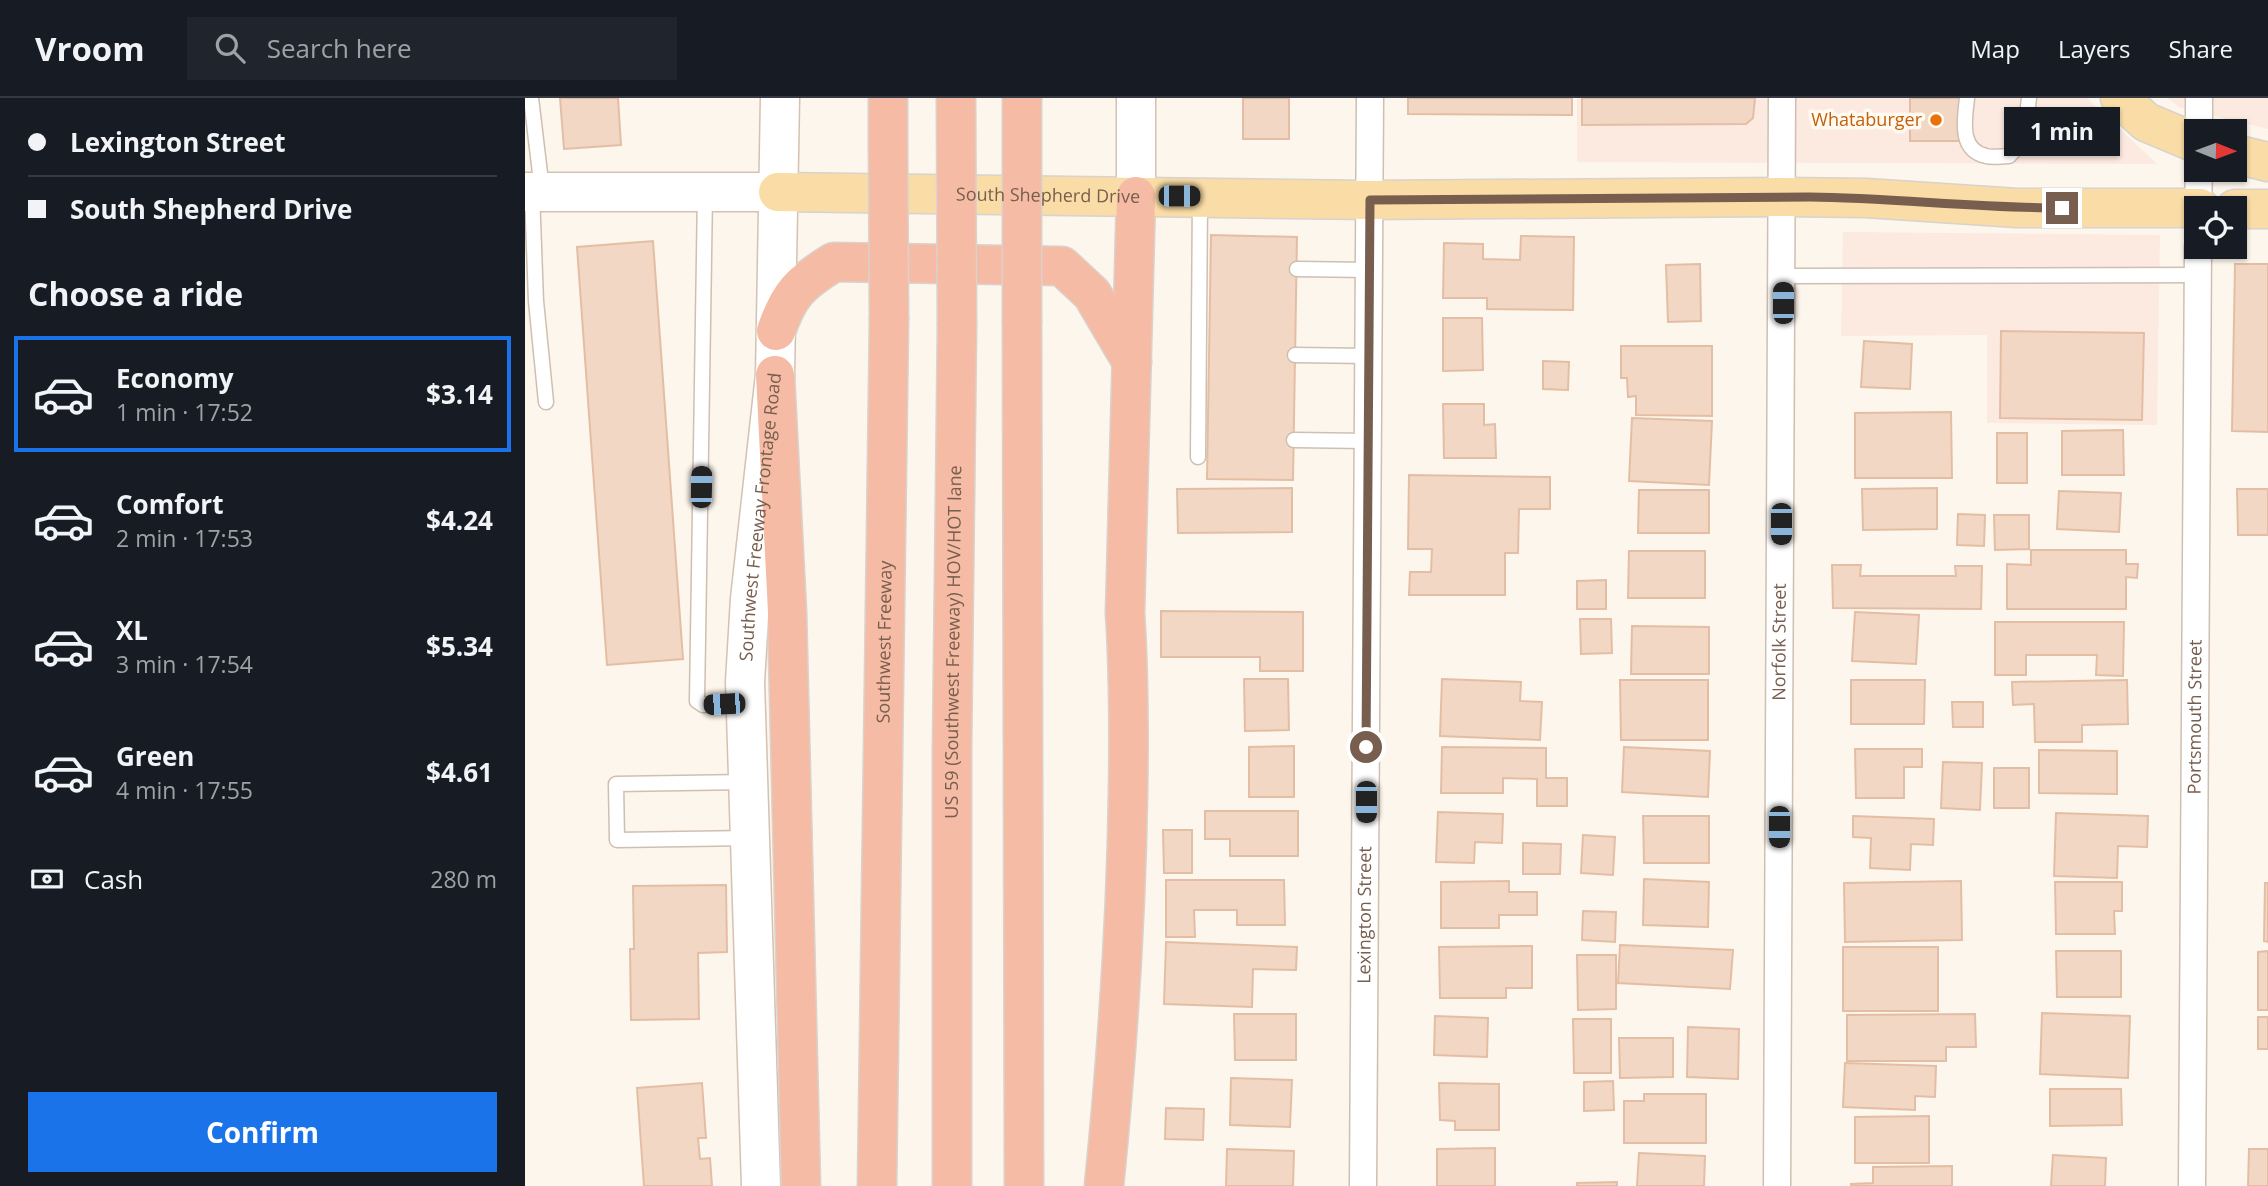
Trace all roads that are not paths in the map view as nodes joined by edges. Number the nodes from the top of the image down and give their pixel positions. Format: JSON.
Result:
{"nodes":[{"id":1,"x":531,"y":98,"type":"edge"},
{"id":2,"x":780,"y":98,"type":"edge"},
{"id":3,"x":888,"y":98,"type":"edge"},
{"id":4,"x":956,"y":98,"type":"edge"},
{"id":5,"x":1021,"y":98,"type":"edge"},
{"id":6,"x":1136,"y":98,"type":"edge"},
{"id":7,"x":1370,"y":98,"type":"edge"},
{"id":8,"x":1782,"y":98,"type":"edge"},
{"id":9,"x":1967,"y":98,"type":"edge"},
{"id":10,"x":2029,"y":98,"type":"edge"},
{"id":11,"x":2120,"y":98,"type":"edge"},
{"id":12,"x":2199,"y":98,"type":"edge"},
{"id":13,"x":2199,"y":119,"type":"edge"},
{"id":14,"x":2184,"y":138,"type":"edge"},
{"id":15,"x":2247,"y":157,"type":"edge"},
{"id":16,"x":2268,"y":162,"type":"edge"},
{"id":17,"x":533,"y":192,"type":"edge"},
{"id":18,"x":705,"y":192,"type":"junction"},
{"id":19,"x":778,"y":192,"type":"junction"},
{"id":20,"x":1136,"y":196,"type":"junction"},
{"id":21,"x":1200,"y":196,"type":"junction"},
{"id":22,"x":1783,"y":197,"type":"junction"},
{"id":23,"x":1370,"y":200,"type":"junction"},
{"id":24,"x":2184,"y":208,"type":"edge"},
{"id":25,"x":2247,"y":209,"type":"edge"},
{"id":26,"x":2268,"y":209,"type":"edge"},
{"id":27,"x":2197,"y":259,"type":"edge"},
{"id":28,"x":1297,"y":269,"type":"dead end"},
{"id":29,"x":1369,"y":271,"type":"junction"},
{"id":30,"x":2197,"y":275,"type":"junction"},
{"id":31,"x":1783,"y":276,"type":"junction"},
{"id":32,"x":776,"y":331,"type":"junction"},
{"id":33,"x":1295,"y":355,"type":"dead end"},
{"id":34,"x":1369,"y":356,"type":"junction"},
{"id":35,"x":1132,"y":362,"type":"junction"},
{"id":36,"x":775,"y":375,"type":"junction"},
{"id":37,"x":546,"y":401,"type":"dead end"},
{"id":38,"x":1294,"y":440,"type":"dead end"},
{"id":39,"x":1368,"y":441,"type":"junction"},
{"id":40,"x":1198,"y":457,"type":"dead end"},
{"id":41,"x":745,"y":702,"type":"junction"},
{"id":42,"x":748,"y":782,"type":"junction"},
{"id":43,"x":750,"y":838,"type":"junction"},
{"id":44,"x":761,"y":1186,"type":"edge"},
{"id":45,"x":801,"y":1186,"type":"edge"},
{"id":46,"x":877,"y":1186,"type":"edge"},
{"id":47,"x":952,"y":1186,"type":"edge"},
{"id":48,"x":1024,"y":1186,"type":"edge"},
{"id":49,"x":1104,"y":1186,"type":"edge"},
{"id":50,"x":1363,"y":1186,"type":"edge"},
{"id":51,"x":1777,"y":1186,"type":"edge"},
{"id":52,"x":2192,"y":1186,"type":"edge"}],
"edges":[{"from":1,"to":17,"type":"lane"},
{"from":2,"to":19,"type":"street","name":"Southwest Freeway Frontage Road"},
{"from":3,"to":46,"type":"highway","name":"Southwest Freeway","bridge":true},
{"from":4,"to":47,"type":"highway","name":"US 59 (Southwest Freeway) HOV/HOT lane","bridge":true},
{"from":5,"to":48,"type":"highway","bridge":true},
{"from":6,"to":20,"type":"street"},
{"from":7,"to":23,"type":"street","name":"Lexington Street"},
{"from":8,"to":22,"type":"street","name":"Norfolk Street"},
{"from":9,"to":10,"type":"lane"},
{"from":11,"to":14,"type":"main road"},
{"from":12,"to":13,"type":"street"},
{"from":15,"to":16,"type":"main road"},
{"from":17,"to":18,"type":"street","name":"South Shepherd Drive"},
{"from":17,"to":37,"type":"lane"},
{"from":18,"to":19,"type":"street","name":"South Shepherd Drive"},
{"from":18,"to":41,"type":"lane"},
{"from":19,"to":20,"type":"main road","name":"South Shepherd Drive"},
{"from":19,"to":32,"type":"street","name":"Southwest Freeway Frontage Road"},
{"from":20,"to":21,"type":"main road","name":"South Shepherd Drive"},
{"from":20,"to":35,"type":"highway"},
{"from":21,"to":23,"type":"main road","name":"South Shepherd Drive"},
{"from":21,"to":40,"type":"lane"},
{"from":22,"to":23,"type":"main road","name":"South Shepherd Drive"},
{"from":22,"to":24,"type":"main road","name":"South Shepherd Drive"},
{"from":22,"to":31,"type":"street","name":"Norfolk Street"},
{"from":23,"to":29,"type":"street","name":"Lexington Street"},
{"from":25,"to":26,"type":"main road"},
{"from":27,"to":30,"type":"street","name":"Portsmouth Street"},
{"from":28,"to":29,"type":"lane"},
{"from":29,"to":34,"type":"street","name":"Lexington Street"},
{"from":30,"to":31,"type":"lane"},
{"from":30,"to":52,"type":"street","name":"Portsmouth Street"},
{"from":31,"to":51,"type":"street","name":"Norfolk Street"},
{"from":32,"to":35,"type":"highway"},
{"from":32,"to":36,"type":"street","name":"Southwest Freeway Frontage Road"},
{"from":33,"to":34,"type":"lane"},
{"from":34,"to":39,"type":"street","name":"Lexington Street"},
{"from":35,"to":49,"type":"highway"},
{"from":36,"to":41,"type":"street","name":"Southwest Freeway Frontage Road"},
{"from":36,"to":45,"type":"highway"},
{"from":38,"to":39,"type":"lane"},
{"from":39,"to":50,"type":"street","name":"Lexington Street"},
{"from":41,"to":42,"type":"street","name":"Southwest Freeway Frontage Road"},
{"from":42,"to":43,"type":"street","name":"Southwest Freeway Frontage Road"},
{"from":42,"to":43,"type":"lane"},
{"from":43,"to":44,"type":"street","name":"Southwest Freeway Frontage Road"}]}
